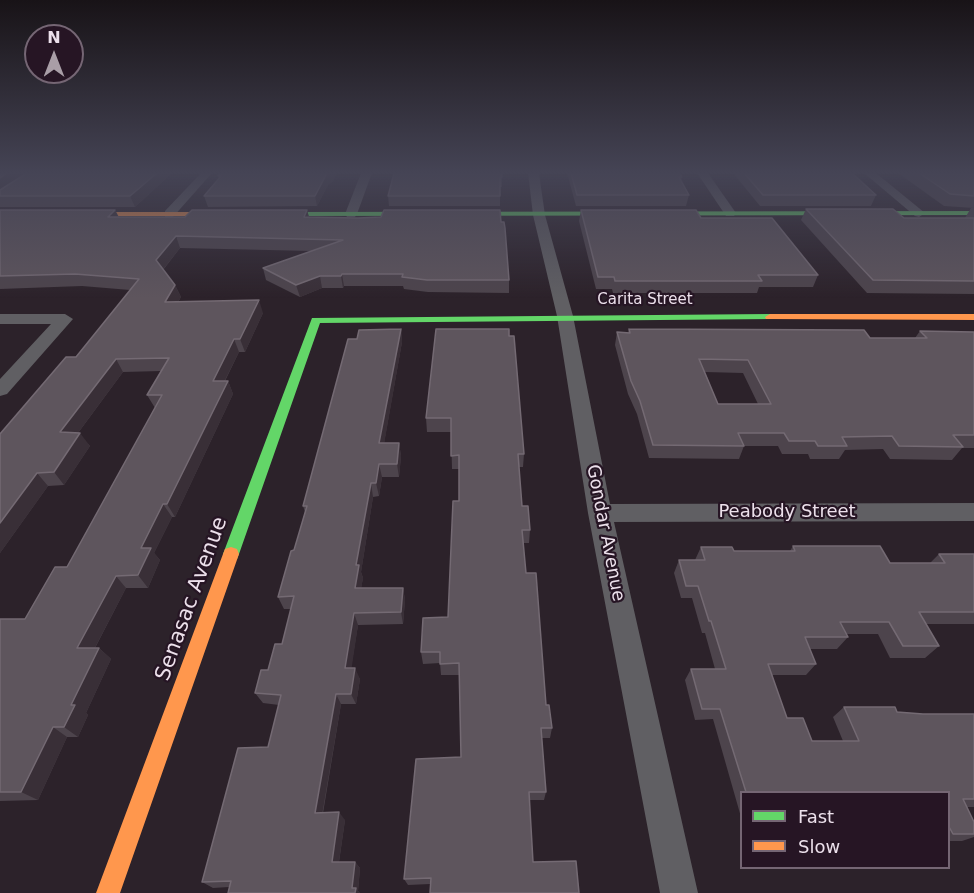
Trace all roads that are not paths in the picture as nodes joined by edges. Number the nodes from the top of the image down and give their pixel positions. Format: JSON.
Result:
{"nodes":[{"id":1,"x":478,"y":215,"type":"edge"},
{"id":2,"x":539,"y":215,"type":"junction"},
{"id":3,"x":570,"y":215,"type":"edge"},
{"id":4,"x":565,"y":316,"type":"junction"},
{"id":5,"x":974,"y":317,"type":"edge"},
{"id":6,"x":0,"y":319,"type":"edge"},
{"id":7,"x":316,"y":320,"type":"joint"},
{"id":8,"x":0,"y":390,"type":"edge"},
{"id":9,"x":974,"y":512,"type":"edge"},
{"id":10,"x":600,"y":513,"type":"junction"},
{"id":11,"x":108,"y":893,"type":"edge"},
{"id":12,"x":679,"y":893,"type":"edge"}],
"edges":[{"from":1,"to":2,"type":"street"},
{"from":2,"to":3,"type":"street"},
{"from":2,"to":4,"type":"street","name":"Gondar Avenue"},
{"from":4,"to":5,"type":"street","name":"Carita Street"},
{"from":4,"to":7,"type":"street","name":"Carita Street"},
{"from":4,"to":10,"type":"street","name":"Gondar Avenue"},
{"from":6,"to":8,"type":"street"},
{"from":7,"to":11,"type":"street","name":"Senasac Avenue"},
{"from":9,"to":10,"type":"street","name":"Peabody Street"},
{"from":10,"to":12,"type":"street","name":"Gondar Avenue"}]}
